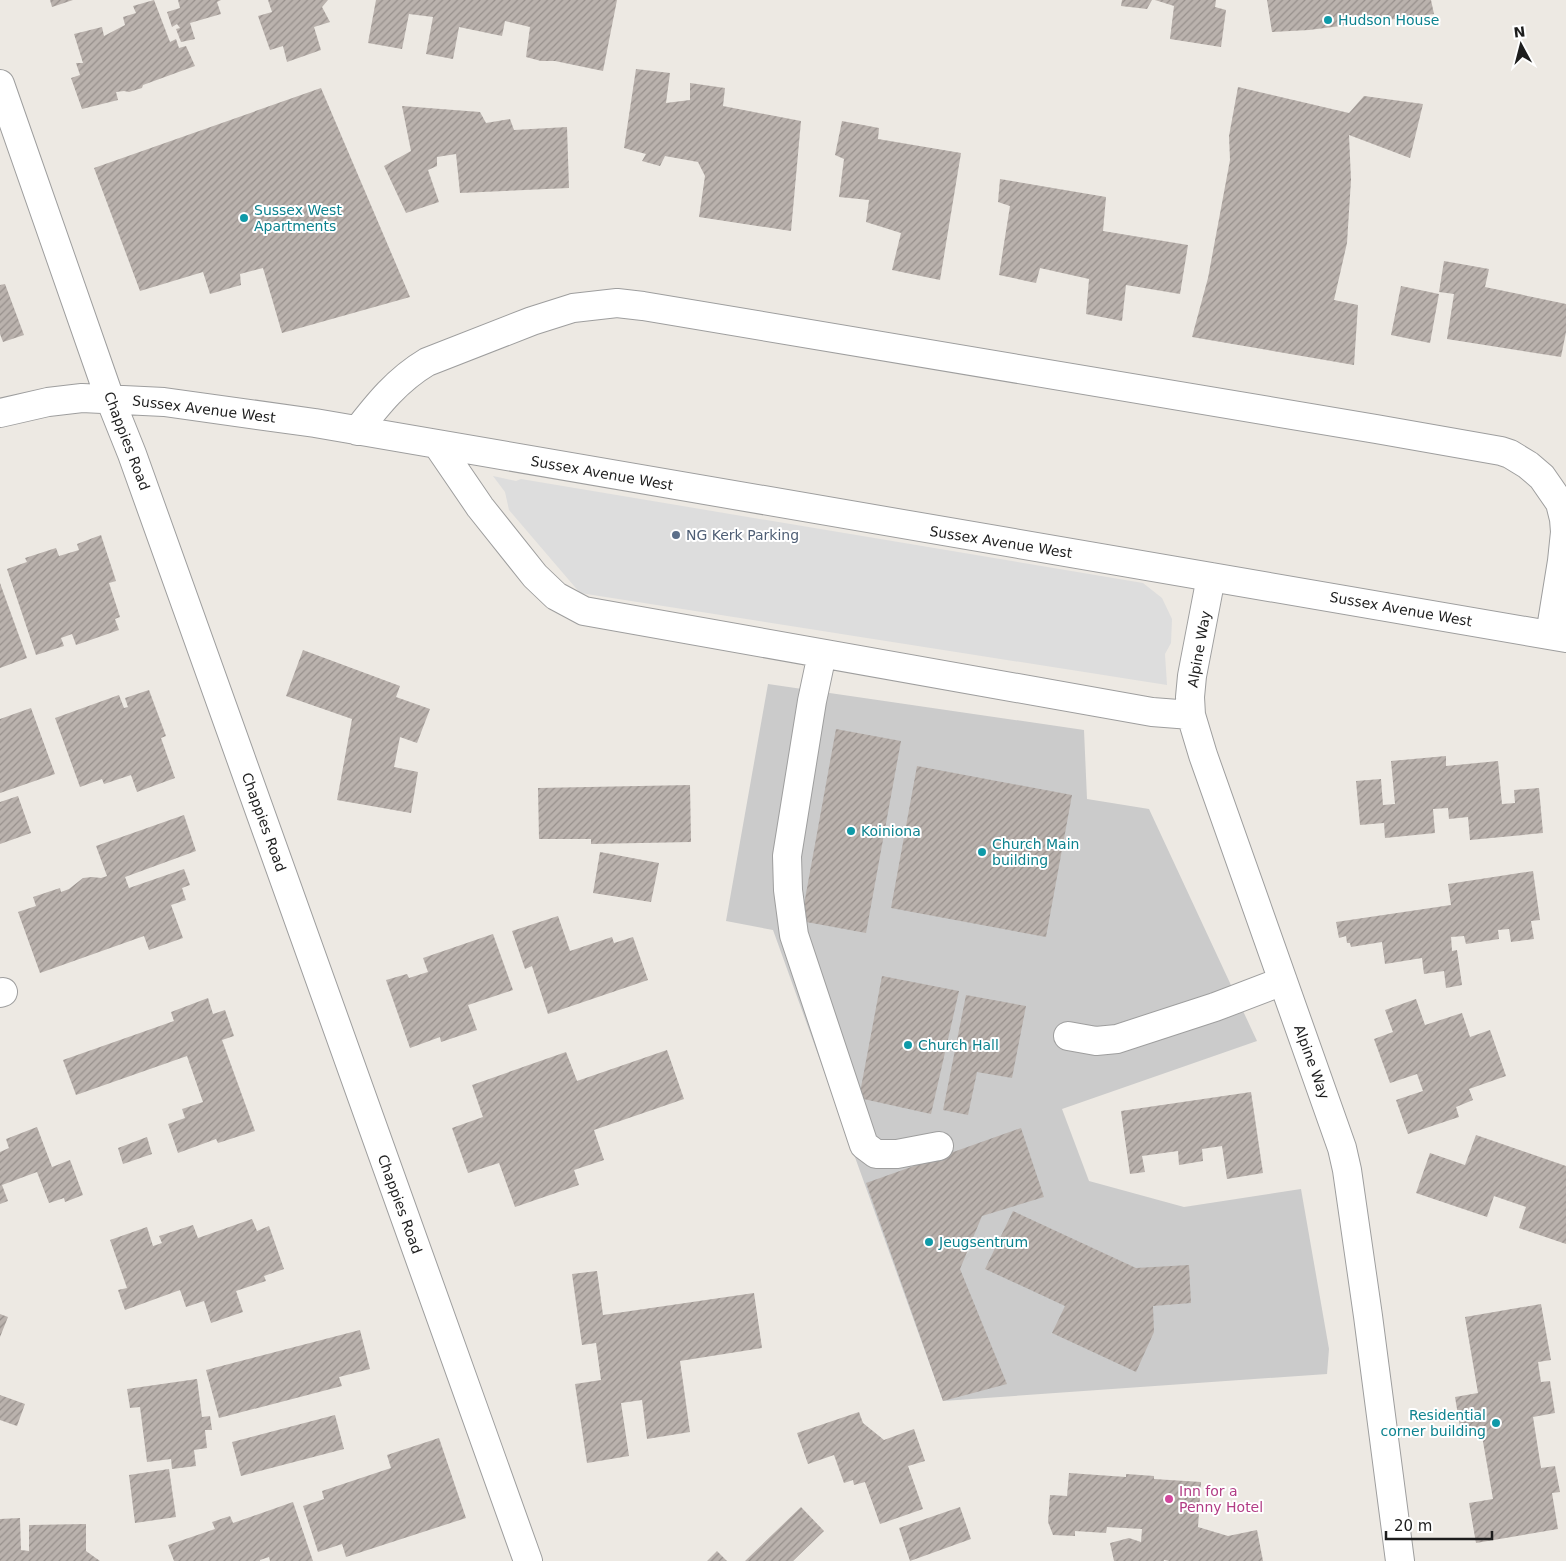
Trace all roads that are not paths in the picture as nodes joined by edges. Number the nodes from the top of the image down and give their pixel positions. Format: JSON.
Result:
{"nodes":[{"id":1,"x":0,"y":84,"type":"edge"},
{"id":2,"x":110,"y":399,"type":"junction"},
{"id":3,"x":0,"y":413,"type":"edge"},
{"id":4,"x":357,"y":431,"type":"junction"},
{"id":5,"x":437,"y":444,"type":"junction"},
{"id":6,"x":1211,"y":577,"type":"junction"},
{"id":7,"x":1558,"y":636,"type":"edge"},
{"id":8,"x":822,"y":654,"type":"junction"},
{"id":9,"x":1191,"y":715,"type":"junction"},
{"id":10,"x":1283,"y":981,"type":"junction"},
{"id":11,"x":1068,"y":1036,"type":"dead end"},
{"id":12,"x":939,"y":1146,"type":"dead end"},
{"id":13,"x":528,"y":1561,"type":"edge"},
{"id":14,"x":1400,"y":1561,"type":"edge"}],
"edges":[{"from":1,"to":2,"type":"street","name":"Chappies Road"},
{"from":2,"to":3,"type":"street","name":"Sussex Avenue West"},
{"from":2,"to":4,"type":"street","name":"Sussex Avenue West"},
{"from":2,"to":13,"type":"street","name":"Chappies Road"},
{"from":4,"to":5,"type":"street","name":"Sussex Avenue West"},
{"from":4,"to":7,"type":"street"},
{"from":5,"to":6,"type":"street","name":"Sussex Avenue West"},
{"from":5,"to":8,"type":"street"},
{"from":6,"to":7,"type":"street","name":"Sussex Avenue West"},
{"from":6,"to":9,"type":"street","name":"Alpine Way"},
{"from":8,"to":9,"type":"street"},
{"from":8,"to":12,"type":"street"},
{"from":9,"to":10,"type":"street","name":"Alpine Way"},
{"from":10,"to":11,"type":"street"},
{"from":10,"to":14,"type":"street","name":"Alpine Way"}]}
